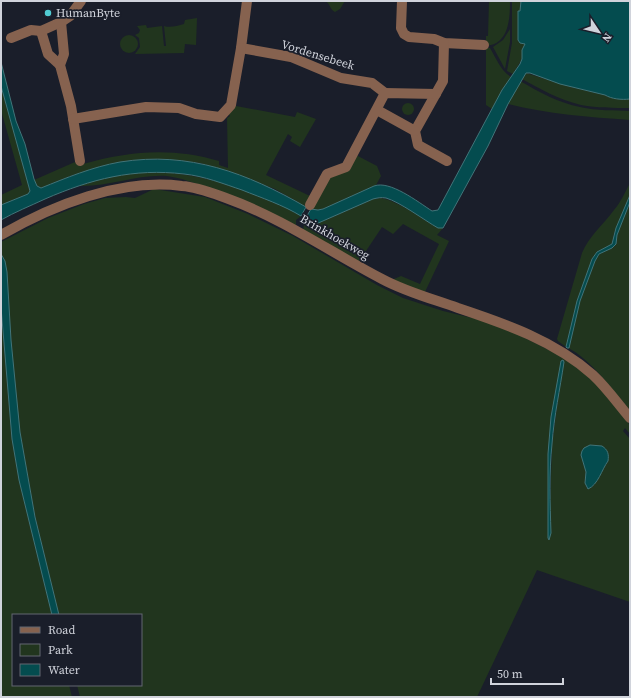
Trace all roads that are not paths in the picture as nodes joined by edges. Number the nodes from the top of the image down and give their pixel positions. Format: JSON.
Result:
{"nodes":[{"id":1,"x":81,"y":1,"type":"edge"},
{"id":2,"x":247,"y":1,"type":"edge"},
{"id":3,"x":402,"y":1,"type":"edge"},
{"id":4,"x":61,"y":22,"type":"junction"},
{"id":5,"x":41,"y":31,"type":"junction"},
{"id":6,"x":10,"y":38,"type":"dead end"},
{"id":7,"x":444,"y":43,"type":"junction"},
{"id":8,"x":484,"y":45,"type":"dead end"},
{"id":9,"x":241,"y":48,"type":"junction"},
{"id":10,"x":60,"y":65,"type":"junction"},
{"id":11,"x":384,"y":93,"type":"junction"},
{"id":12,"x":436,"y":94,"type":"junction"},
{"id":13,"x":377,"y":110,"type":"junction"},
{"id":14,"x":73,"y":119,"type":"junction"},
{"id":15,"x":415,"y":131,"type":"junction"},
{"id":16,"x":80,"y":161,"type":"dead end"},
{"id":17,"x":447,"y":161,"type":"dead end"},
{"id":18,"x":310,"y":205,"type":"dead end"},
{"id":19,"x":1,"y":235,"type":"edge"},
{"id":20,"x":630,"y":418,"type":"edge"}],
"edges":[{"from":1,"to":4,"type":"street"},
{"from":2,"to":9,"type":"street"},
{"from":3,"to":7,"type":"street"},
{"from":4,"to":5,"type":"street"},
{"from":4,"to":10,"type":"street"},
{"from":5,"to":6,"type":"street"},
{"from":5,"to":10,"type":"street"},
{"from":7,"to":8,"type":"street"},
{"from":7,"to":12,"type":"street"},
{"from":9,"to":11,"type":"street","name":"Vordensebeek"},
{"from":9,"to":14,"type":"street"},
{"from":10,"to":14,"type":"street"},
{"from":11,"to":12,"type":"street"},
{"from":11,"to":13,"type":"street"},
{"from":12,"to":15,"type":"street"},
{"from":13,"to":15,"type":"street"},
{"from":13,"to":18,"type":"street"},
{"from":14,"to":16,"type":"street"},
{"from":15,"to":17,"type":"street"},
{"from":19,"to":20,"type":"street","name":"Brinkhoekweg"}]}
